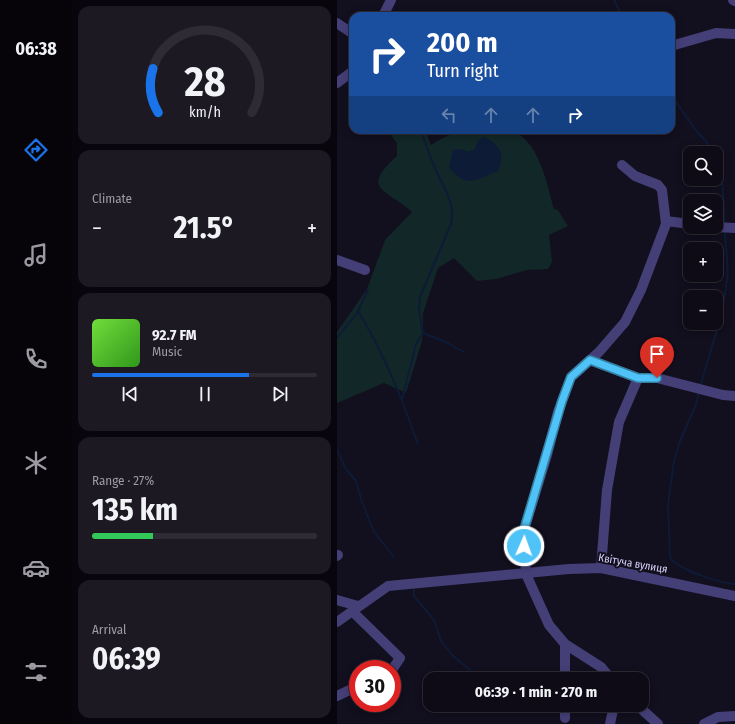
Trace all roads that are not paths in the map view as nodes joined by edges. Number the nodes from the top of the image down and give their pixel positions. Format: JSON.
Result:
{"nodes":[{"id":1,"x":391,"y":0,"type":"edge"},
{"id":2,"x":385,"y":12,"type":"edge"},
{"id":3,"x":337,"y":23,"type":"edge"},
{"id":4,"x":349,"y":31,"type":"edge"},
{"id":5,"x":735,"y":34,"type":"edge"},
{"id":6,"x":675,"y":45,"type":"edge"},
{"id":7,"x":349,"y":75,"type":"edge"},
{"id":8,"x":337,"y":83,"type":"edge"},
{"id":9,"x":622,"y":165,"type":"dead end"},
{"id":10,"x":666,"y":221,"type":"junction"},
{"id":11,"x":683,"y":223,"type":"edge"},
{"id":12,"x":723,"y":227,"type":"edge"},
{"id":13,"x":735,"y":228,"type":"edge"},
{"id":14,"x":337,"y":260,"type":"edge"},
{"id":15,"x":365,"y":270,"type":"dead end"},
{"id":16,"x":590,"y":360,"type":"junction"},
{"id":17,"x":638,"y":378,"type":"junction"},
{"id":18,"x":735,"y":396,"type":"edge"},
{"id":19,"x":601,"y":568,"type":"junction"},
{"id":20,"x":526,"y":574,"type":"junction"},
{"id":21,"x":735,"y":596,"type":"edge"},
{"id":22,"x":337,"y":600,"type":"edge"},
{"id":23,"x":355,"y":609,"type":"junction"},
{"id":24,"x":337,"y":622,"type":"edge"},
{"id":25,"x":565,"y":644,"type":"junction"},
{"id":26,"x":399,"y":660,"type":"edge"},
{"id":27,"x":565,"y":672,"type":"edge"},
{"id":28,"x":605,"y":672,"type":"edge"},
{"id":29,"x":349,"y":690,"type":"edge"},
{"id":30,"x":337,"y":696,"type":"edge"},
{"id":31,"x":565,"y":712,"type":"edge"},
{"id":32,"x":613,"y":712,"type":"edge"},
{"id":33,"x":644,"y":712,"type":"edge"},
{"id":34,"x":735,"y":716,"type":"edge"},
{"id":35,"x":565,"y":718,"type":"dead end"},
{"id":36,"x":709,"y":723,"type":"edge"},
{"id":37,"x":610,"y":724,"type":"edge"},
{"id":38,"x":657,"y":724,"type":"edge"}],
"edges":[{"from":1,"to":2,"type":"street"},
{"from":3,"to":4,"type":"street"},
{"from":5,"to":6,"type":"street"},
{"from":7,"to":8,"type":"street"},
{"from":9,"to":10,"type":"street"},
{"from":10,"to":11,"type":"street"},
{"from":10,"to":16,"type":"street"},
{"from":12,"to":13,"type":"street"},
{"from":14,"to":15,"type":"street"},
{"from":16,"to":17,"type":"street"},
{"from":16,"to":20,"type":"street"},
{"from":17,"to":18,"type":"street"},
{"from":17,"to":19,"type":"street"},
{"from":19,"to":20,"type":"street","name":"Квітуча вулиця"},
{"from":19,"to":21,"type":"street","name":"Квітуча вулиця"},
{"from":20,"to":23,"type":"street","name":"Квітуча вулиця"},
{"from":20,"to":25,"type":"street"},
{"from":22,"to":23,"type":"street"},
{"from":23,"to":24,"type":"street","name":"Квітуча вулиця"},
{"from":23,"to":26,"type":"street"},
{"from":25,"to":27,"type":"street"},
{"from":25,"to":28,"type":"street"},
{"from":29,"to":30,"type":"street"},
{"from":31,"to":35,"type":"street"},
{"from":32,"to":37,"type":"street"},
{"from":33,"to":38,"type":"street"},
{"from":34,"to":36,"type":"street"}]}
